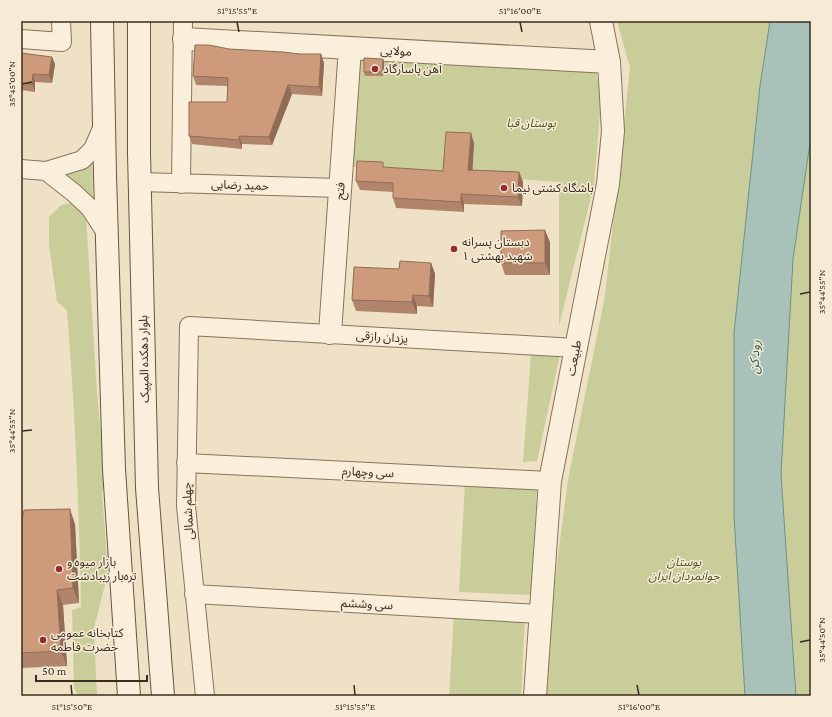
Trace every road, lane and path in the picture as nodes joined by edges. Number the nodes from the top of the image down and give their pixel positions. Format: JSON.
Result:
{"nodes":[{"id":1,"x":61,"y":21,"type":"edge"},
{"id":2,"x":102,"y":21,"type":"edge"},
{"id":3,"x":138,"y":21,"type":"edge"},
{"id":4,"x":601,"y":21,"type":"edge"},
{"id":5,"x":184,"y":30,"type":"edge"},
{"id":6,"x":21,"y":40,"type":"edge"},
{"id":7,"x":350,"y":48,"type":"junction"},
{"id":8,"x":609,"y":62,"type":"junction"},
{"id":9,"x":104,"y":124,"type":"junction"},
{"id":10,"x":21,"y":169,"type":"edge"},
{"id":11,"x":46,"y":171,"type":"junction"},
{"id":12,"x":140,"y":182,"type":"junction"},
{"id":13,"x":181,"y":184,"type":"junction"},
{"id":14,"x":340,"y":188,"type":"junction"},
{"id":15,"x":107,"y":234,"type":"junction"},
{"id":16,"x":188,"y":326,"type":"joint"},
{"id":17,"x":330,"y":333,"type":"junction"},
{"id":18,"x":576,"y":348,"type":"junction"},
{"id":19,"x":186,"y":462,"type":"junction"},
{"id":20,"x":550,"y":481,"type":"junction"},
{"id":21,"x":194,"y":594,"type":"junction"},
{"id":22,"x":540,"y":614,"type":"junction"},
{"id":23,"x":129,"y":696,"type":"edge"},
{"id":24,"x":163,"y":696,"type":"edge"},
{"id":25,"x":205,"y":696,"type":"edge"},
{"id":26,"x":535,"y":696,"type":"edge"}],
"edges":[{"from":1,"to":6,"type":"street"},
{"from":2,"to":9,"type":"street"},
{"from":3,"to":12,"type":"street","name":"بلوار دهکده المپیک"},
{"from":4,"to":8,"type":"street","name":"طبیعت"},
{"from":5,"to":7,"type":"street","name":"مولایی"},
{"from":5,"to":13,"type":"street"},
{"from":7,"to":8,"type":"street","name":"مولایی"},
{"from":7,"to":14,"type":"street","name":"فتح"},
{"from":8,"to":18,"type":"street","name":"طبیعت"},
{"from":9,"to":11,"type":"street"},
{"from":9,"to":15,"type":"street"},
{"from":10,"to":11,"type":"street"},
{"from":11,"to":15,"type":"street"},
{"from":12,"to":13,"type":"street","name":"حمید رضایی"},
{"from":12,"to":24,"type":"street","name":"بلوار دهکده المپیک"},
{"from":13,"to":14,"type":"street","name":"حمید رضایی"},
{"from":14,"to":17,"type":"street","name":"فتح"},
{"from":15,"to":23,"type":"street"},
{"from":16,"to":17,"type":"street","name":"یزدان رازقی"},
{"from":16,"to":19,"type":"street","name":"چهلم شمالی"},
{"from":17,"to":18,"type":"street","name":"یزدان رازقی"},
{"from":18,"to":20,"type":"street","name":"طبیعت"},
{"from":19,"to":20,"type":"street","name":"سی وچهارم"},
{"from":19,"to":21,"type":"street","name":"چهلم شمالی"},
{"from":20,"to":22,"type":"street","name":"طبیعت"},
{"from":21,"to":22,"type":"street","name":"سی وششم"},
{"from":21,"to":25,"type":"street","name":"چهلم شمالی"},
{"from":22,"to":26,"type":"street","name":"طبیعت"}]}
